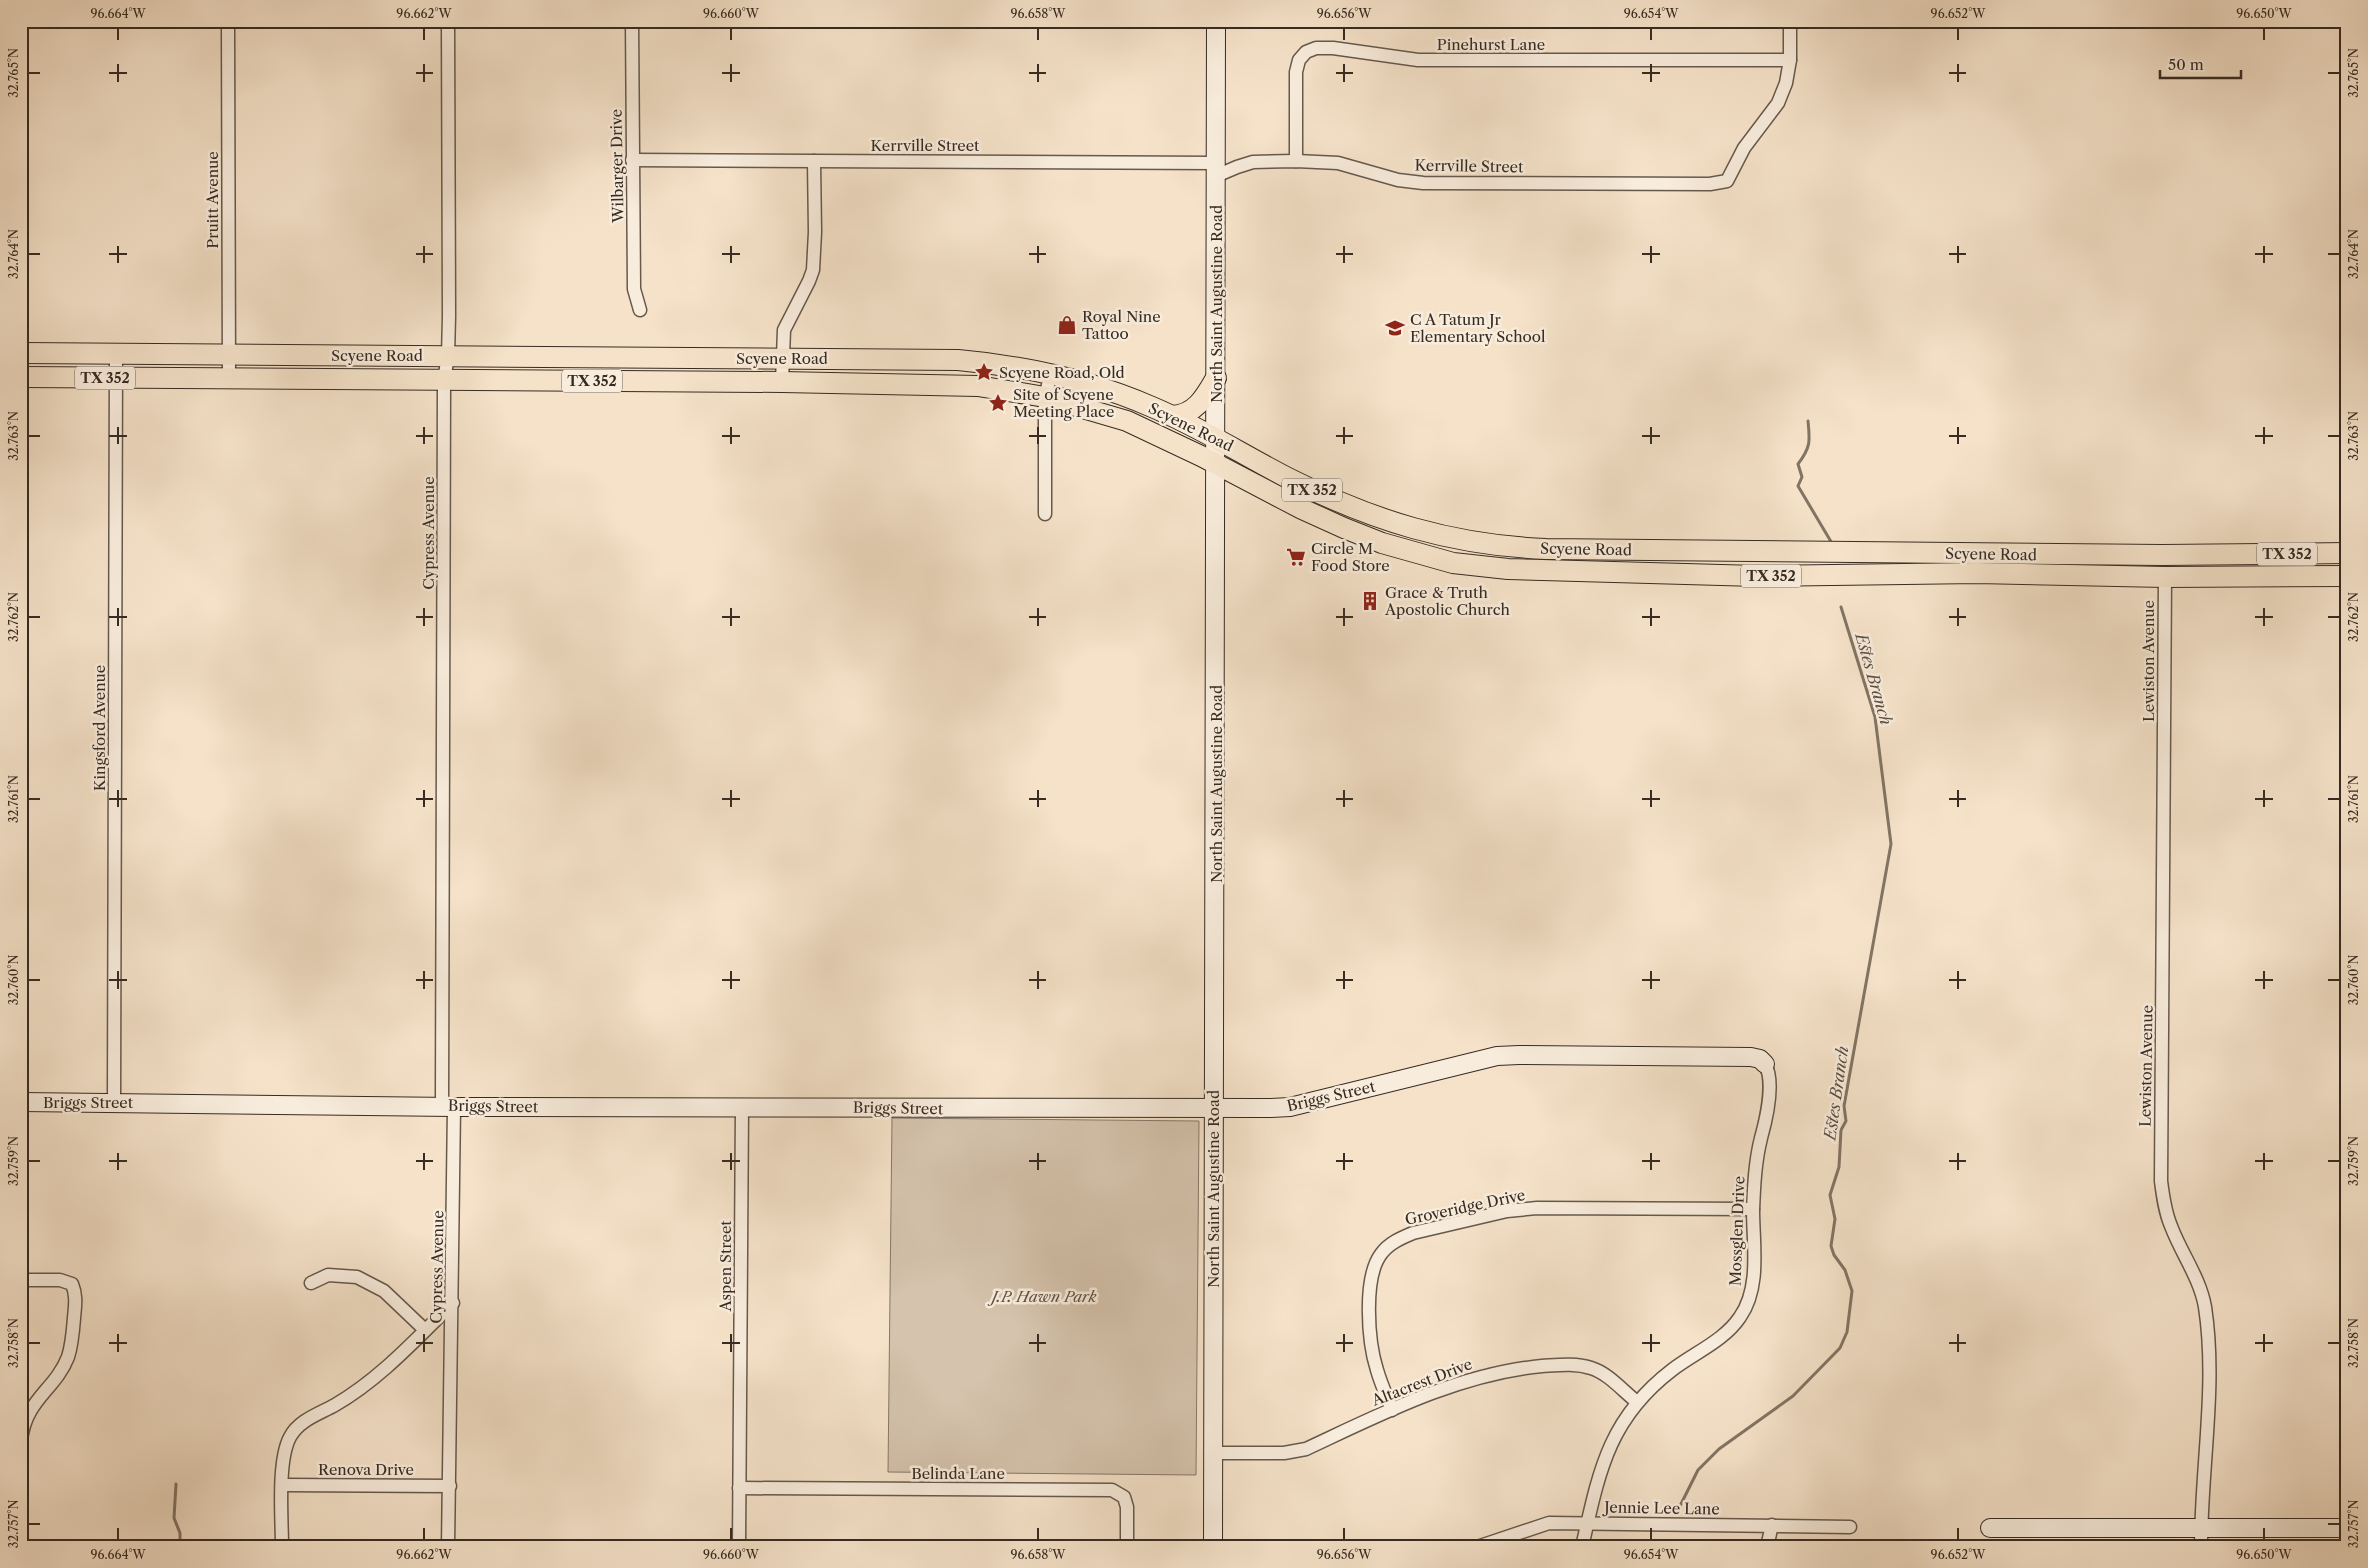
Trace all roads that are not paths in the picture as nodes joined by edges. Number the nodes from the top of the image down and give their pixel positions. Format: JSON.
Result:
{"nodes":[{"id":1,"x":228,"y":21,"type":"edge"},
{"id":2,"x":448,"y":21,"type":"edge"},
{"id":3,"x":632,"y":21,"type":"edge"},
{"id":4,"x":1216,"y":21,"type":"edge"},
{"id":5,"x":1790,"y":21,"type":"edge"},
{"id":6,"x":1790,"y":60,"type":"junction"},
{"id":7,"x":632,"y":160,"type":"junction"},
{"id":8,"x":814,"y":161,"type":"junction"},
{"id":9,"x":1296,"y":161,"type":"junction"},
{"id":10,"x":1216,"y":170,"type":"junction"},
{"id":11,"x":640,"y":310,"type":"dead end"},
{"id":12,"x":21,"y":353,"type":"edge"},
{"id":13,"x":116,"y":353,"type":"junction"},
{"id":14,"x":229,"y":354,"type":"junction"},
{"id":15,"x":448,"y":356,"type":"junction"},
{"id":16,"x":782,"y":358,"type":"junction"},
{"id":17,"x":1052,"y":374,"type":"junction"},
{"id":18,"x":21,"y":377,"type":"edge"},
{"id":19,"x":117,"y":378,"type":"junction"},
{"id":20,"x":1216,"y":378,"type":"junction"},
{"id":21,"x":229,"y":379,"type":"junction"},
{"id":22,"x":444,"y":380,"type":"junction"},
{"id":23,"x":782,"y":382,"type":"junction"},
{"id":24,"x":1045,"y":397,"type":"junction"},
{"id":25,"x":1173,"y":416,"type":"junction"},
{"id":26,"x":1216,"y":438,"type":"junction"},
{"id":27,"x":1216,"y":464,"type":"junction"},
{"id":28,"x":1045,"y":514,"type":"dead end"},
{"id":29,"x":2347,"y":553,"type":"edge"},
{"id":30,"x":2171,"y":556,"type":"junction"},
{"id":31,"x":2347,"y":576,"type":"edge"},
{"id":32,"x":2165,"y":577,"type":"junction"},
{"id":33,"x":1766,"y":1064,"type":"joint"},
{"id":34,"x":21,"y":1102,"type":"edge"},
{"id":35,"x":114,"y":1102,"type":"junction"},
{"id":36,"x":448,"y":1106,"type":"junction"},
{"id":37,"x":742,"y":1106,"type":"junction"},
{"id":38,"x":1213,"y":1109,"type":"junction"},
{"id":39,"x":1754,"y":1209,"type":"junction"},
{"id":40,"x":21,"y":1280,"type":"edge"},
{"id":41,"x":311,"y":1283,"type":"dead end"},
{"id":42,"x":453,"y":1303,"type":"junction"},
{"id":43,"x":425,"y":1330,"type":"junction"},
{"id":44,"x":1637,"y":1402,"type":"junction"},
{"id":45,"x":1392,"y":1410,"type":"junction"},
{"id":46,"x":21,"y":1440,"type":"edge"},
{"id":47,"x":1214,"y":1452,"type":"junction"},
{"id":48,"x":283,"y":1485,"type":"junction"},
{"id":49,"x":450,"y":1486,"type":"junction"},
{"id":50,"x":739,"y":1488,"type":"junction"},
{"id":51,"x":1587,"y":1523,"type":"junction"},
{"id":52,"x":1772,"y":1526,"type":"junction"},
{"id":53,"x":1850,"y":1528,"type":"dead end"},
{"id":54,"x":1990,"y":1528,"type":"dead end"},
{"id":55,"x":2201,"y":1528,"type":"junction"},
{"id":56,"x":2347,"y":1528,"type":"edge"},
{"id":57,"x":282,"y":1547,"type":"edge"},
{"id":58,"x":448,"y":1547,"type":"edge"},
{"id":59,"x":739,"y":1547,"type":"edge"},
{"id":60,"x":1127,"y":1547,"type":"edge"},
{"id":61,"x":1213,"y":1547,"type":"edge"},
{"id":62,"x":1478,"y":1547,"type":"edge"},
{"id":63,"x":1582,"y":1547,"type":"edge"},
{"id":64,"x":1768,"y":1547,"type":"edge"},
{"id":65,"x":2201,"y":1547,"type":"edge"}],
"edges":[{"from":1,"to":14,"type":"street","name":"Pruitt Avenue"},
{"from":2,"to":15,"type":"street","name":"Cypress Avenue"},
{"from":3,"to":7,"type":"street","name":"Wilbarger Drive"},
{"from":4,"to":10,"type":"street","name":"North Saint Augustine Road"},
{"from":5,"to":6,"type":"street"},
{"from":6,"to":9,"type":"street","name":"Kerrville Street"},
{"from":6,"to":9,"type":"street","name":"Pinehurst Lane"},
{"from":7,"to":8,"type":"street","name":"Kerrville Street"},
{"from":7,"to":11,"type":"street","name":"Wilbarger Drive"},
{"from":8,"to":10,"type":"street","name":"Kerrville Street"},
{"from":8,"to":16,"type":"street"},
{"from":9,"to":10,"type":"street","name":"Kerrville Street"},
{"from":10,"to":20,"type":"street","name":"North Saint Augustine Road"},
{"from":12,"to":13,"type":"main road","name":"Scyene Road","number":"TX 352"},
{"from":13,"to":14,"type":"main road","name":"Scyene Road","number":"TX 352"},
{"from":13,"to":19,"type":"street","name":"Kingsford Avenue"},
{"from":14,"to":15,"type":"main road","name":"Scyene Road","number":"TX 352"},
{"from":14,"to":21,"type":"street","name":"Pruitt Avenue"},
{"from":15,"to":16,"type":"main road","name":"Scyene Road","number":"TX 352"},
{"from":15,"to":22,"type":"street","name":"Cypress Avenue"},
{"from":16,"to":17,"type":"main road","name":"Scyene Road","number":"TX 352"},
{"from":16,"to":23,"type":"street"},
{"from":17,"to":24,"type":"street"},
{"from":17,"to":25,"type":"main road","name":"Scyene Road","number":"TX 352"},
{"from":18,"to":19,"type":"main road","name":"Scyene Road","number":"TX 352"},
{"from":19,"to":21,"type":"main road","name":"Scyene Road","number":"TX 352"},
{"from":19,"to":35,"type":"street","name":"Kingsford Avenue"},
{"from":20,"to":25,"type":"main road"},
{"from":20,"to":26,"type":"street","name":"North Saint Augustine Road"},
{"from":21,"to":22,"type":"main road","name":"Scyene Road","number":"TX 352"},
{"from":22,"to":23,"type":"main road","name":"Scyene Road","number":"TX 352"},
{"from":22,"to":36,"type":"street","name":"Cypress Avenue"},
{"from":23,"to":24,"type":"main road","name":"Scyene Road","number":"TX 352"},
{"from":24,"to":27,"type":"main road","name":"Scyene Road","number":"TX 352"},
{"from":24,"to":28,"type":"street"},
{"from":25,"to":26,"type":"main road","name":"Scyene Road","number":"TX 352"},
{"from":26,"to":27,"type":"street","name":"North Saint Augustine Road"},
{"from":26,"to":30,"type":"main road","name":"Scyene Road","number":"TX 352"},
{"from":27,"to":32,"type":"main road","name":"Scyene Road","number":"TX 352"},
{"from":27,"to":38,"type":"street","name":"North Saint Augustine Road"},
{"from":29,"to":30,"type":"main road","name":"Scyene Road","number":"TX 352"},
{"from":30,"to":32,"type":"street"},
{"from":31,"to":32,"type":"main road","name":"Scyene Road","number":"TX 352"},
{"from":32,"to":55,"type":"street","name":"Lewiston Avenue"},
{"from":33,"to":38,"type":"street","name":"Briggs Street"},
{"from":33,"to":39,"type":"street","name":"Mossglen Drive"},
{"from":34,"to":35,"type":"street","name":"Briggs Street"},
{"from":35,"to":36,"type":"street","name":"Briggs Street"},
{"from":36,"to":37,"type":"street","name":"Briggs Street"},
{"from":36,"to":42,"type":"street","name":"Cypress Avenue"},
{"from":37,"to":38,"type":"street","name":"Briggs Street"},
{"from":37,"to":50,"type":"street","name":"Aspen Street"},
{"from":38,"to":47,"type":"street","name":"North Saint Augustine Road"},
{"from":39,"to":44,"type":"street","name":"Mossglen Drive"},
{"from":39,"to":45,"type":"street","name":"Groveridge Drive"},
{"from":40,"to":46,"type":"street"},
{"from":41,"to":43,"type":"street"},
{"from":42,"to":43,"type":"street"},
{"from":42,"to":49,"type":"street","name":"Cypress Avenue"},
{"from":43,"to":48,"type":"street"},
{"from":44,"to":45,"type":"street","name":"Altacrest Drive"},
{"from":44,"to":51,"type":"street","name":"Mossglen Drive"},
{"from":45,"to":47,"type":"street","name":"Altacrest Drive"},
{"from":47,"to":61,"type":"street","name":"North Saint Augustine Road"},
{"from":48,"to":49,"type":"street","name":"Renova Drive"},
{"from":48,"to":57,"type":"street"},
{"from":49,"to":58,"type":"street","name":"Cypress Avenue"},
{"from":50,"to":59,"type":"street","name":"Aspen Street"},
{"from":50,"to":60,"type":"street","name":"Belinda Lane"},
{"from":51,"to":52,"type":"street","name":"Jennie Lee Lane"},
{"from":51,"to":62,"type":"street","name":"Jennie Lee Lane"},
{"from":51,"to":63,"type":"street","name":"Mossglen Drive"},
{"from":52,"to":53,"type":"street","name":"Jennie Lee Lane"},
{"from":52,"to":64,"type":"street"},
{"from":54,"to":55,"type":"street"},
{"from":55,"to":56,"type":"street"},
{"from":55,"to":65,"type":"street","name":"Lewiston Avenue"}]}
